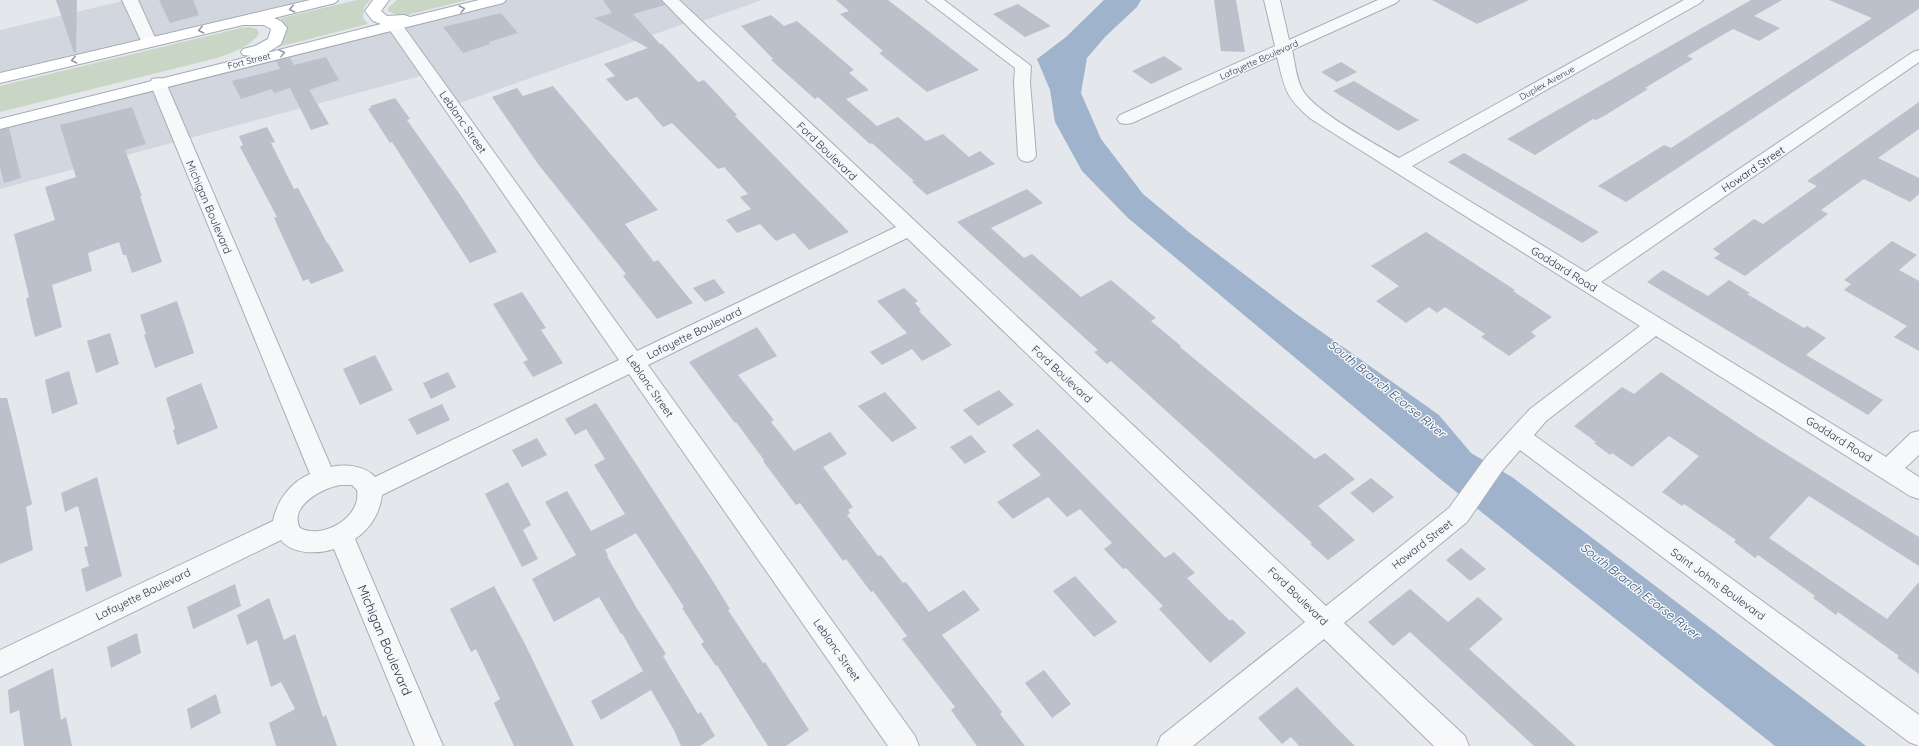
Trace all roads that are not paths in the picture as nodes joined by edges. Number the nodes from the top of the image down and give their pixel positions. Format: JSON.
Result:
{"nodes":[{"id":1,"x":130,"y":0,"type":"edge"},
{"id":2,"x":330,"y":0,"type":"edge"},
{"id":3,"x":381,"y":0,"type":"edge"},
{"id":4,"x":498,"y":0,"type":"edge"},
{"id":5,"x":670,"y":0,"type":"edge"},
{"id":6,"x":934,"y":0,"type":"edge"},
{"id":7,"x":1272,"y":0,"type":"edge"},
{"id":8,"x":1391,"y":0,"type":"edge"},
{"id":9,"x":1695,"y":0,"type":"edge"},
{"id":10,"x":426,"y":18,"type":"junction"},
{"id":11,"x":238,"y":21,"type":"junction"},
{"id":12,"x":395,"y":26,"type":"junction"},
{"id":13,"x":150,"y":42,"type":"junction"},
{"id":14,"x":1284,"y":50,"type":"junction"},
{"id":15,"x":1919,"y":55,"type":"edge"},
{"id":16,"x":0,"y":78,"type":"edge"},
{"id":17,"x":158,"y":83,"type":"junction"},
{"id":18,"x":0,"y":115,"type":"edge"},
{"id":19,"x":1126,"y":119,"type":"dead end"},
{"id":20,"x":0,"y":124,"type":"edge"},
{"id":21,"x":1027,"y":156,"type":"dead end"},
{"id":22,"x":1398,"y":166,"type":"junction"},
{"id":23,"x":909,"y":229,"type":"junction"},
{"id":24,"x":1586,"y":282,"type":"junction"},
{"id":25,"x":1656,"y":325,"type":"junction"},
{"id":26,"x":633,"y":363,"type":"junction"},
{"id":27,"x":1518,"y":436,"type":"junction"},
{"id":28,"x":1919,"y":440,"type":"edge"},
{"id":29,"x":1888,"y":470,"type":"junction"},
{"id":30,"x":324,"y":478,"type":"junction"},
{"id":31,"x":1919,"y":489,"type":"edge"},
{"id":32,"x":370,"y":490,"type":"junction"},
{"id":33,"x":286,"y":526,"type":"junction"},
{"id":34,"x":341,"y":535,"type":"junction"},
{"id":35,"x":1324,"y":621,"type":"junction"},
{"id":36,"x":0,"y":664,"type":"edge"},
{"id":37,"x":1919,"y":732,"type":"edge"},
{"id":38,"x":429,"y":746,"type":"edge"},
{"id":39,"x":905,"y":746,"type":"edge"},
{"id":40,"x":1171,"y":746,"type":"edge"},
{"id":41,"x":1455,"y":746,"type":"edge"}],
"edges":[{"from":1,"to":13,"type":"street"},
{"from":2,"to":11,"type":"main road","one_way":true},
{"from":3,"to":10,"type":"main road"},
{"from":10,"to":4,"type":"main road","name":"Fort Street","one_way":true},
{"from":5,"to":23,"type":"street","name":"Ford Boulevard"},
{"from":6,"to":21,"type":"street"},
{"from":7,"to":14,"type":"street","name":"Goddard Road"},
{"from":8,"to":14,"type":"street","name":"Lafayette Boulevard"},
{"from":9,"to":22,"type":"street","name":"Duplex Avenue"},
{"from":10,"to":12,"type":"main road","name":"Fort Street"},
{"from":11,"to":13,"type":"main road","one_way":true},
{"from":11,"to":18,"type":"main road"},
{"from":17,"to":12,"type":"main road","name":"Fort Street","one_way":true},
{"from":12,"to":26,"type":"street","name":"Leblanc Street"},
{"from":13,"to":16,"type":"main road","one_way":true},
{"from":14,"to":19,"type":"street","name":"Lafayette Boulevard"},
{"from":14,"to":22,"type":"street","name":"Goddard Road"},
{"from":15,"to":24,"type":"street","name":"Howard Street"},
{"from":17,"to":20,"type":"main road","name":"Fort Street"},
{"from":17,"to":30,"type":"street","name":"Michigan Boulevard"},
{"from":22,"to":24,"type":"street","name":"Goddard Road"},
{"from":23,"to":26,"type":"street","name":"Lafayette Boulevard"},
{"from":23,"to":35,"type":"street","name":"Ford Boulevard"},
{"from":24,"to":25,"type":"street","name":"Goddard Road"},
{"from":25,"to":27,"type":"street","name":"Howard Street"},
{"from":25,"to":29,"type":"street","name":"Goddard Road"},
{"from":26,"to":32,"type":"street","name":"Lafayette Boulevard"},
{"from":26,"to":39,"type":"street","name":"Leblanc Street"},
{"from":27,"to":35,"type":"street","name":"Howard Street"},
{"from":27,"to":37,"type":"street","name":"Saint Johns Boulevard"},
{"from":28,"to":29,"type":"street"},
{"from":29,"to":31,"type":"street","name":"Goddard Road"},
{"from":30,"to":32,"type":"street"},
{"from":30,"to":33,"type":"street"},
{"from":32,"to":34,"type":"street"},
{"from":33,"to":34,"type":"street"},
{"from":33,"to":36,"type":"street","name":"Lafayette Boulevard"},
{"from":34,"to":38,"type":"street","name":"Michigan Boulevard"},
{"from":35,"to":40,"type":"street","name":"Howard Street"},
{"from":35,"to":41,"type":"street","name":"Ford Boulevard"}]}
